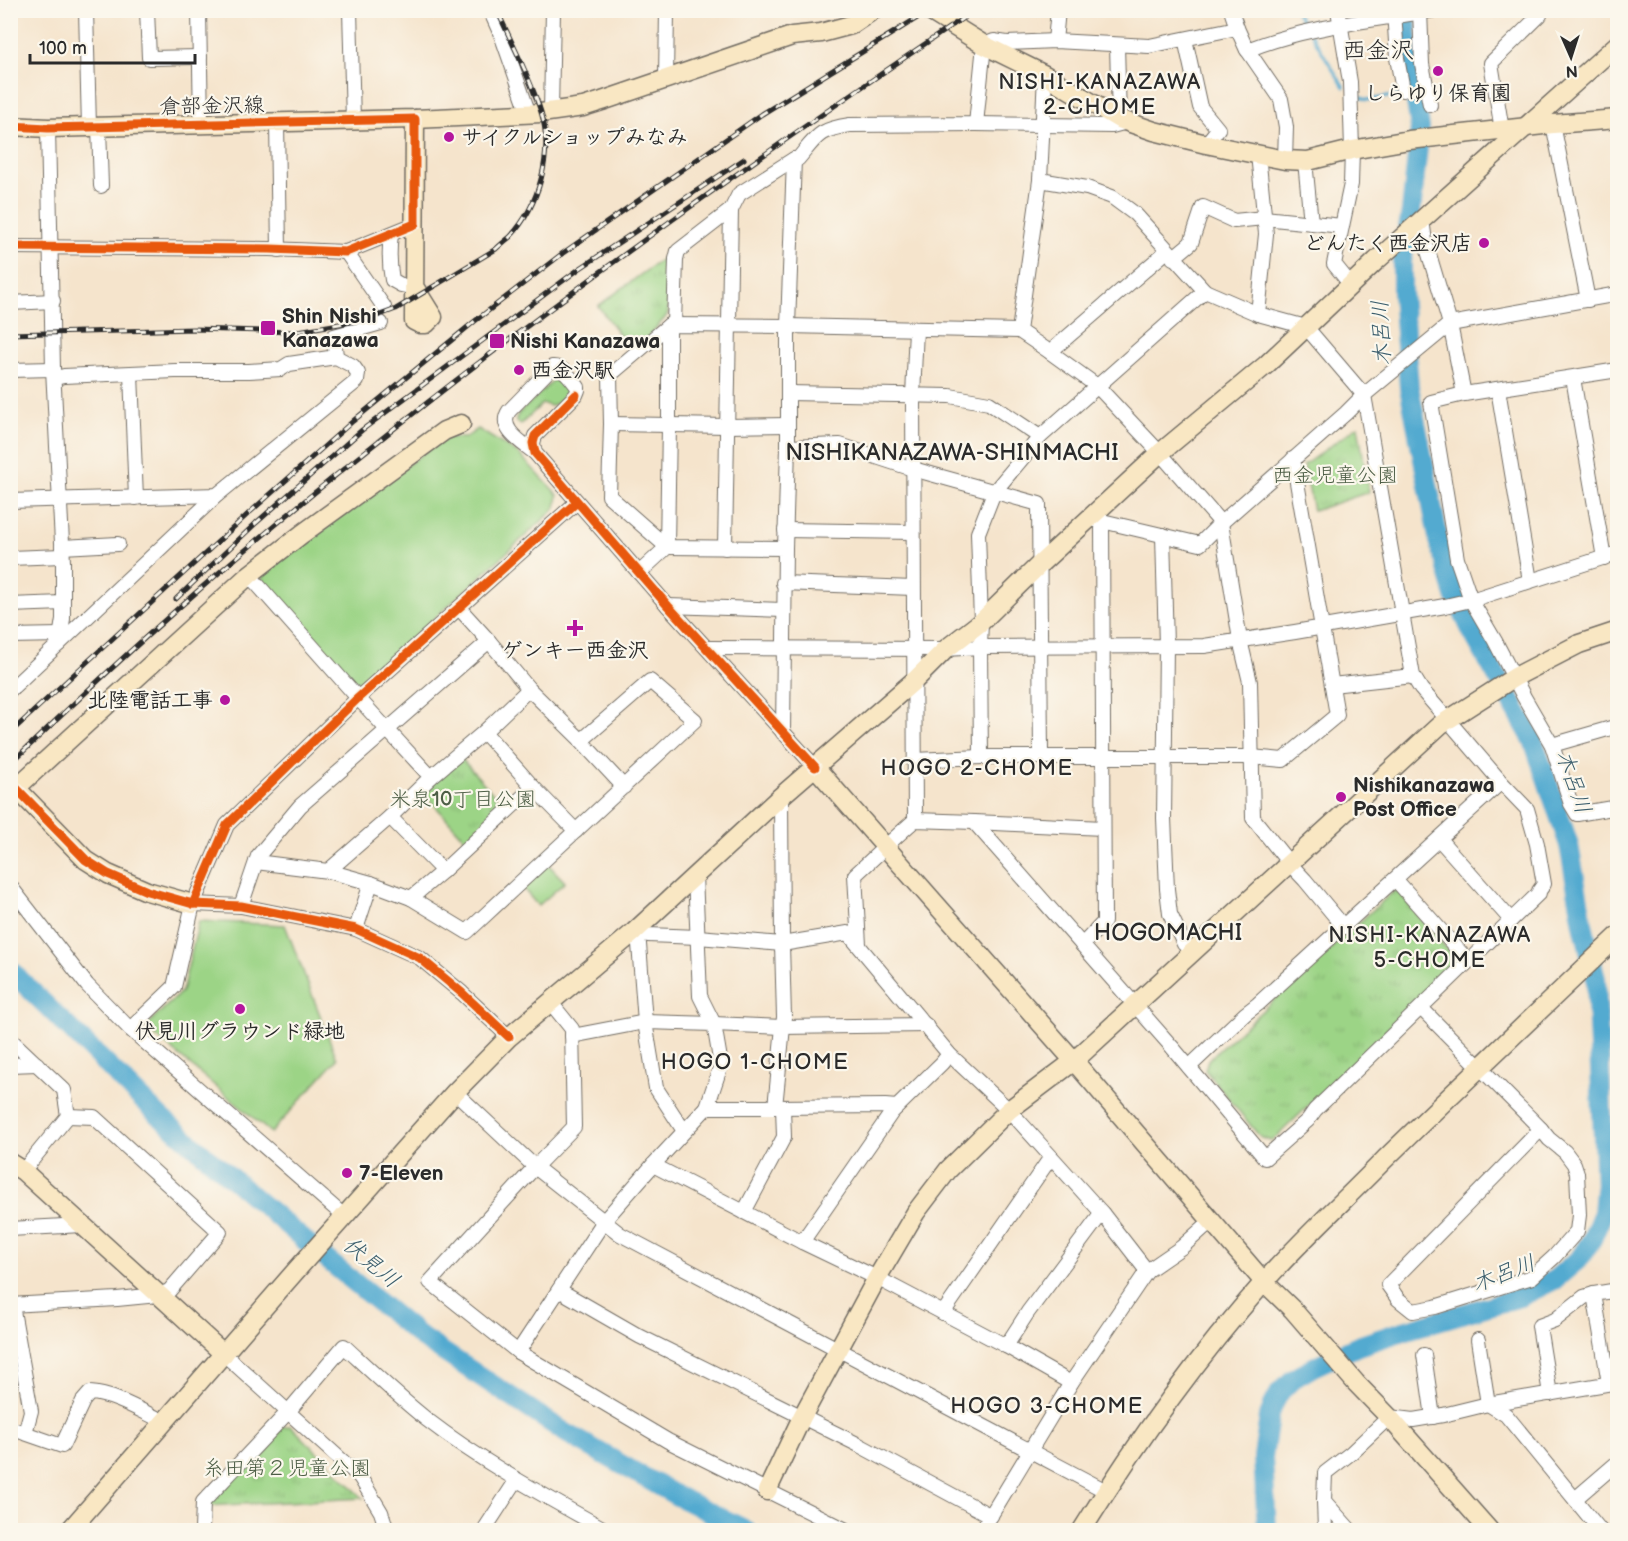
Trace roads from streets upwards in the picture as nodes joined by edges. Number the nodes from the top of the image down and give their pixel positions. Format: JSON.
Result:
{"nodes":[{"id":1,"x":86,"y":10,"type":"edge"},
{"id":2,"x":147,"y":10,"type":"edge"},
{"id":3,"x":199,"y":10,"type":"edge"},
{"id":4,"x":350,"y":10,"type":"edge"},
{"id":5,"x":490,"y":10,"type":"edge"},
{"id":6,"x":552,"y":10,"type":"edge"},
{"id":7,"x":667,"y":10,"type":"edge"},
{"id":8,"x":873,"y":10,"type":"edge"},
{"id":9,"x":928,"y":10,"type":"edge"},
{"id":10,"x":1058,"y":10,"type":"edge"},
{"id":11,"x":1231,"y":10,"type":"edge"},
{"id":12,"x":1539,"y":10,"type":"edge"},
{"id":13,"x":1422,"y":12,"type":"edge"},
{"id":14,"x":1395,"y":14,"type":"edge"},
{"id":15,"x":1339,"y":17,"type":"edge"},
{"id":16,"x":1236,"y":28,"type":"junction"},
{"id":17,"x":1185,"y":39,"type":"junction"},
{"id":18,"x":1055,"y":41,"type":"junction"},
{"id":19,"x":1617,"y":44,"type":"edge"},
{"id":20,"x":984,"y":45,"type":"junction"},
{"id":21,"x":1117,"y":45,"type":"junction"},
{"id":22,"x":1247,"y":50,"type":"junction"},
{"id":23,"x":200,"y":57,"type":"junction"},
{"id":24,"x":1045,"y":75,"type":"junction"},
{"id":25,"x":666,"y":79,"type":"junction"},
{"id":26,"x":1403,"y":90,"type":"dead end"},
{"id":27,"x":1430,"y":105,"type":"dead end"},
{"id":28,"x":551,"y":111,"type":"junction"},
{"id":29,"x":529,"y":114,"type":"junction"},
{"id":30,"x":415,"y":119,"type":"junction"},
{"id":31,"x":1617,"y":119,"type":"edge"},
{"id":32,"x":353,"y":121,"type":"junction"},
{"id":33,"x":1123,"y":121,"type":"junction"},
{"id":34,"x":277,"y":123,"type":"junction"},
{"id":35,"x":201,"y":124,"type":"junction"},
{"id":36,"x":976,"y":124,"type":"junction"},
{"id":37,"x":1553,"y":124,"type":"junction"},
{"id":38,"x":1042,"y":125,"type":"junction"},
{"id":39,"x":10,"y":126,"type":"edge"},
{"id":40,"x":94,"y":127,"type":"junction"},
{"id":41,"x":48,"y":128,"type":"junction"},
{"id":42,"x":1525,"y":128,"type":"junction"},
{"id":43,"x":1502,"y":130,"type":"junction"},
{"id":44,"x":1206,"y":144,"type":"junction"},
{"id":45,"x":1352,"y":150,"type":"junction"},
{"id":46,"x":1258,"y":154,"type":"junction"},
{"id":47,"x":794,"y":159,"type":"junction"},
{"id":48,"x":1285,"y":160,"type":"junction"},
{"id":49,"x":1305,"y":161,"type":"junction"},
{"id":50,"x":1040,"y":180,"type":"junction"},
{"id":51,"x":101,"y":186,"type":"dead end"},
{"id":52,"x":731,"y":210,"type":"junction"},
{"id":53,"x":1264,"y":218,"type":"junction"},
{"id":54,"x":1311,"y":223,"type":"junction"},
{"id":55,"x":1418,"y":223,"type":"junction"},
{"id":56,"x":415,"y":224,"type":"junction"},
{"id":57,"x":1342,"y":226,"type":"junction"},
{"id":58,"x":391,"y":234,"type":"junction"},
{"id":59,"x":10,"y":247,"type":"edge"},
{"id":60,"x":52,"y":247,"type":"junction"},
{"id":61,"x":279,"y":250,"type":"junction"},
{"id":62,"x":346,"y":252,"type":"junction"},
{"id":63,"x":1170,"y":254,"type":"junction"},
{"id":64,"x":1351,"y":285,"type":"junction"},
{"id":65,"x":415,"y":288,"type":"joint"},
{"id":66,"x":1205,"y":291,"type":"junction"},
{"id":67,"x":1617,"y":294,"type":"edge"},
{"id":68,"x":1588,"y":300,"type":"junction"},
{"id":69,"x":53,"y":301,"type":"junction"},
{"id":70,"x":10,"y":303,"type":"edge"},
{"id":71,"x":384,"y":308,"type":"dead end"},
{"id":72,"x":1258,"y":314,"type":"junction"},
{"id":73,"x":381,"y":323,"type":"dead end"},
{"id":74,"x":1450,"y":324,"type":"junction"},
{"id":75,"x":672,"y":325,"type":"junction"},
{"id":76,"x":728,"y":325,"type":"junction"},
{"id":77,"x":788,"y":326,"type":"junction"},
{"id":78,"x":1306,"y":327,"type":"junction"},
{"id":79,"x":916,"y":329,"type":"junction"},
{"id":80,"x":1019,"y":331,"type":"junction"},
{"id":81,"x":1050,"y":352,"type":"junction"},
{"id":82,"x":336,"y":357,"type":"junction"},
{"id":83,"x":10,"y":370,"type":"edge"},
{"id":84,"x":1617,"y":370,"type":"edge"},
{"id":85,"x":54,"y":374,"type":"junction"},
{"id":86,"x":131,"y":374,"type":"junction"},
{"id":87,"x":1573,"y":378,"type":"junction"},
{"id":88,"x":1096,"y":386,"type":"junction"},
{"id":89,"x":1498,"y":389,"type":"junction"},
{"id":90,"x":788,"y":393,"type":"junction"},
{"id":91,"x":1464,"y":394,"type":"junction"},
{"id":92,"x":1364,"y":395,"type":"junction"},
{"id":93,"x":913,"y":396,"type":"junction"},
{"id":94,"x":460,"y":424,"type":"dead end"},
{"id":95,"x":611,"y":424,"type":"junction"},
{"id":96,"x":669,"y":425,"type":"junction"},
{"id":97,"x":788,"y":425,"type":"junction"},
{"id":98,"x":728,"y":426,"type":"junction"},
{"id":99,"x":1040,"y":437,"type":"junction"},
{"id":100,"x":788,"y":447,"type":"junction"},
{"id":101,"x":535,"y":453,"type":"junction"},
{"id":102,"x":1160,"y":453,"type":"junction"},
{"id":103,"x":1293,"y":459,"type":"junction"},
{"id":104,"x":914,"y":470,"type":"junction"},
{"id":105,"x":994,"y":492,"type":"junction"},
{"id":106,"x":217,"y":495,"type":"junction"},
{"id":107,"x":136,"y":498,"type":"junction"},
{"id":108,"x":59,"y":499,"type":"junction"},
{"id":109,"x":10,"y":501,"type":"edge"},
{"id":110,"x":577,"y":502,"type":"junction"},
{"id":111,"x":1096,"y":520,"type":"junction"},
{"id":112,"x":1221,"y":523,"type":"junction"},
{"id":113,"x":785,"y":530,"type":"junction"},
{"id":114,"x":913,"y":532,"type":"junction"},
{"id":115,"x":1162,"y":535,"type":"junction"},
{"id":116,"x":118,"y":544,"type":"dead end"},
{"id":117,"x":667,"y":547,"type":"junction"},
{"id":118,"x":725,"y":548,"type":"junction"},
{"id":119,"x":785,"y":548,"type":"junction"},
{"id":120,"x":62,"y":551,"type":"junction"},
{"id":121,"x":1611,"y":555,"type":"edge"},
{"id":122,"x":10,"y":558,"type":"edge"},
{"id":123,"x":1039,"y":565,"type":"junction"},
{"id":124,"x":639,"y":573,"type":"junction"},
{"id":125,"x":249,"y":575,"type":"junction"},
{"id":126,"x":1530,"y":581,"type":"junction"},
{"id":127,"x":783,"y":584,"type":"junction"},
{"id":128,"x":913,"y":588,"type":"junction"},
{"id":129,"x":1468,"y":600,"type":"junction"},
{"id":130,"x":63,"y":603,"type":"junction"},
{"id":131,"x":10,"y":604,"type":"edge"},
{"id":132,"x":668,"y":606,"type":"junction"},
{"id":133,"x":459,"y":608,"type":"junction"},
{"id":134,"x":783,"y":610,"type":"junction"},
{"id":135,"x":1402,"y":613,"type":"junction"},
{"id":136,"x":981,"y":622,"type":"junction"},
{"id":137,"x":1323,"y":627,"type":"junction"},
{"id":138,"x":1617,"y":631,"type":"edge"},
{"id":139,"x":10,"y":636,"type":"edge"},
{"id":140,"x":59,"y":639,"type":"junction"},
{"id":141,"x":1240,"y":640,"type":"junction"},
{"id":142,"x":489,"y":641,"type":"junction"},
{"id":143,"x":1103,"y":646,"type":"junction"},
{"id":144,"x":1166,"y":646,"type":"junction"},
{"id":145,"x":980,"y":647,"type":"junction"},
{"id":146,"x":1041,"y":647,"type":"junction"},
{"id":147,"x":707,"y":648,"type":"junction"},
{"id":148,"x":783,"y":649,"type":"junction"},
{"id":149,"x":915,"y":649,"type":"junction"},
{"id":150,"x":946,"y":649,"type":"junction"},
{"id":151,"x":1413,"y":675,"type":"junction"},
{"id":152,"x":1512,"y":678,"type":"junction"},
{"id":153,"x":915,"y":680,"type":"junction"},
{"id":154,"x":1332,"y":685,"type":"junction"},
{"id":155,"x":530,"y":689,"type":"junction"},
{"id":156,"x":10,"y":690,"type":"edge"},
{"id":157,"x":358,"y":698,"type":"junction"},
{"id":158,"x":1447,"y":719,"type":"junction"},
{"id":159,"x":1617,"y":726,"type":"edge"},
{"id":160,"x":387,"y":730,"type":"junction"},
{"id":161,"x":484,"y":732,"type":"junction"},
{"id":162,"x":783,"y":733,"type":"junction"},
{"id":163,"x":584,"y":743,"type":"junction"},
{"id":164,"x":1552,"y":745,"type":"junction"},
{"id":165,"x":981,"y":757,"type":"junction"},
{"id":166,"x":1041,"y":757,"type":"junction"},
{"id":167,"x":1104,"y":757,"type":"junction"},
{"id":168,"x":1251,"y":757,"type":"junction"},
{"id":169,"x":1164,"y":758,"type":"junction"},
{"id":170,"x":915,"y":760,"type":"junction"},
{"id":171,"x":815,"y":767,"type":"junction"},
{"id":172,"x":431,"y":777,"type":"junction"},
{"id":173,"x":1501,"y":782,"type":"junction"},
{"id":174,"x":533,"y":787,"type":"junction"},
{"id":175,"x":624,"y":787,"type":"junction"},
{"id":176,"x":781,"y":796,"type":"junction"},
{"id":177,"x":1617,"y":807,"type":"edge"},
{"id":178,"x":390,"y":818,"type":"junction"},
{"id":179,"x":915,"y":820,"type":"junction"},
{"id":180,"x":974,"y":822,"type":"junction"},
{"id":181,"x":1103,"y":828,"type":"junction"},
{"id":182,"x":576,"y":831,"type":"junction"},
{"id":183,"x":1439,"y":839,"type":"junction"},
{"id":184,"x":884,"y":846,"type":"junction"},
{"id":185,"x":256,"y":862,"type":"junction"},
{"id":186,"x":1289,"y":863,"type":"junction"},
{"id":187,"x":328,"y":871,"type":"junction"},
{"id":188,"x":443,"y":871,"type":"junction"},
{"id":189,"x":695,"y":876,"type":"junction"},
{"id":190,"x":1396,"y":880,"type":"junction"},
{"id":191,"x":371,"y":883,"type":"junction"},
{"id":192,"x":10,"y":886,"type":"edge"},
{"id":193,"x":411,"y":898,"type":"junction"},
{"id":194,"x":193,"y":904,"type":"junction"},
{"id":195,"x":241,"y":906,"type":"junction"},
{"id":196,"x":1511,"y":920,"type":"junction"},
{"id":197,"x":1344,"y":927,"type":"junction"},
{"id":198,"x":357,"y":929,"type":"junction"},
{"id":199,"x":633,"y":932,"type":"junction"},
{"id":200,"x":1617,"y":936,"type":"edge"},
{"id":201,"x":698,"y":937,"type":"junction"},
{"id":202,"x":782,"y":944,"type":"junction"},
{"id":203,"x":859,"y":945,"type":"junction"},
{"id":204,"x":1082,"y":945,"type":"junction"},
{"id":205,"x":1193,"y":951,"type":"junction"},
{"id":206,"x":1468,"y":961,"type":"junction"},
{"id":207,"x":551,"y":1003,"type":"junction"},
{"id":208,"x":1135,"y":1005,"type":"junction"},
{"id":209,"x":1421,"y":1008,"type":"junction"},
{"id":210,"x":645,"y":1022,"type":"junction"},
{"id":211,"x":714,"y":1023,"type":"junction"},
{"id":212,"x":926,"y":1025,"type":"junction"},
{"id":213,"x":782,"y":1027,"type":"junction"},
{"id":214,"x":130,"y":1029,"type":"junction"},
{"id":215,"x":572,"y":1036,"type":"junction"},
{"id":216,"x":509,"y":1037,"type":"junction"},
{"id":217,"x":10,"y":1039,"type":"edge"},
{"id":218,"x":949,"y":1054,"type":"junction"},
{"id":219,"x":1074,"y":1061,"type":"junction"},
{"id":220,"x":37,"y":1064,"type":"junction"},
{"id":221,"x":10,"y":1065,"type":"edge"},
{"id":222,"x":1189,"y":1067,"type":"junction"},
{"id":223,"x":1480,"y":1067,"type":"junction"},
{"id":224,"x":454,"y":1092,"type":"junction"},
{"id":225,"x":707,"y":1107,"type":"junction"},
{"id":226,"x":779,"y":1107,"type":"junction"},
{"id":227,"x":897,"y":1107,"type":"junction"},
{"id":228,"x":1009,"y":1110,"type":"junction"},
{"id":229,"x":68,"y":1116,"type":"junction"},
{"id":230,"x":1541,"y":1129,"type":"junction"},
{"id":231,"x":684,"y":1131,"type":"junction"},
{"id":232,"x":1051,"y":1157,"type":"junction"},
{"id":233,"x":653,"y":1165,"type":"junction"},
{"id":234,"x":17,"y":1167,"type":"edge"},
{"id":235,"x":535,"y":1167,"type":"junction"},
{"id":236,"x":744,"y":1212,"type":"junction"},
{"id":237,"x":1102,"y":1214,"type":"junction"},
{"id":238,"x":342,"y":1220,"type":"junction"},
{"id":239,"x":1212,"y":1220,"type":"junction"},
{"id":240,"x":604,"y":1221,"type":"junction"},
{"id":241,"x":82,"y":1224,"type":"junction"},
{"id":242,"x":10,"y":1229,"type":"edge"},
{"id":243,"x":802,"y":1242,"type":"junction"},
{"id":244,"x":1147,"y":1271,"type":"junction"},
{"id":245,"x":877,"y":1278,"type":"junction"},
{"id":246,"x":1264,"y":1282,"type":"junction"},
{"id":247,"x":559,"y":1290,"type":"junction"},
{"id":248,"x":1617,"y":1290,"type":"edge"},
{"id":249,"x":1594,"y":1294,"type":"junction"},
{"id":250,"x":158,"y":1295,"type":"junction"},
{"id":251,"x":11,"y":1305,"type":"edge"},
{"id":252,"x":943,"y":1313,"type":"junction"},
{"id":253,"x":1478,"y":1340,"type":"dead end"},
{"id":254,"x":1006,"y":1346,"type":"junction"},
{"id":255,"x":839,"y":1350,"type":"junction"},
{"id":256,"x":518,"y":1352,"type":"junction"},
{"id":257,"x":224,"y":1354,"type":"junction"},
{"id":258,"x":1424,"y":1356,"type":"dead end"},
{"id":259,"x":1071,"y":1383,"type":"junction"},
{"id":260,"x":1613,"y":1383,"type":"edge"},
{"id":261,"x":1550,"y":1394,"type":"junction"},
{"id":262,"x":1488,"y":1404,"type":"junction"},
{"id":263,"x":288,"y":1412,"type":"junction"},
{"id":264,"x":1389,"y":1417,"type":"junction"},
{"id":265,"x":1433,"y":1417,"type":"junction"},
{"id":266,"x":802,"y":1418,"type":"junction"},
{"id":267,"x":165,"y":1422,"type":"junction"},
{"id":268,"x":10,"y":1428,"type":"edge"},
{"id":269,"x":25,"y":1433,"type":"junction"},
{"id":270,"x":1031,"y":1451,"type":"junction"},
{"id":271,"x":1617,"y":1462,"type":"edge"},
{"id":272,"x":516,"y":1481,"type":"junction"},
{"id":273,"x":767,"y":1491,"type":"junction"},
{"id":274,"x":1106,"y":1491,"type":"junction"},
{"id":275,"x":1575,"y":1499,"type":"junction"},
{"id":276,"x":1324,"y":1501,"type":"junction"},
{"id":277,"x":992,"y":1516,"type":"junction"},
{"id":278,"x":1596,"y":1529,"type":"edge"},
{"id":279,"x":70,"y":1530,"type":"edge"},
{"id":280,"x":202,"y":1530,"type":"edge"},
{"id":281,"x":387,"y":1530,"type":"edge"},
{"id":282,"x":484,"y":1530,"type":"edge"},
{"id":283,"x":606,"y":1530,"type":"edge"},
{"id":284,"x":846,"y":1530,"type":"edge"},
{"id":285,"x":982,"y":1530,"type":"edge"},
{"id":286,"x":1082,"y":1530,"type":"edge"},
{"id":287,"x":1325,"y":1530,"type":"edge"},
{"id":288,"x":1350,"y":1530,"type":"edge"},
{"id":289,"x":1489,"y":1530,"type":"edge"}],
"edges":[{"from":1,"to":40,"type":"street"},
{"from":2,"to":23,"type":"street"},
{"from":3,"to":23,"type":"street"},
{"from":4,"to":32,"type":"street"},
{"from":5,"to":29,"type":"street"},
{"from":6,"to":28,"type":"street"},
{"from":7,"to":25,"type":"street"},
{"from":8,"to":25,"type":"street","name":"倉部金沢線"},
{"from":9,"to":20,"type":"street"},
{"from":10,"to":18,"type":"street"},
{"from":11,"to":16,"type":"street"},
{"from":12,"to":43,"type":"street"},
{"from":13,"to":14,"type":"street"},
{"from":13,"to":27,"type":"street"},
{"from":14,"to":15,"type":"street"},
{"from":14,"to":26,"type":"street"},
{"from":15,"to":22,"type":"street"},
{"from":15,"to":45,"type":"street"},
{"from":16,"to":17,"type":"street"},
{"from":16,"to":22,"type":"street"},
{"from":17,"to":21,"type":"street"},
{"from":17,"to":44,"type":"street"},
{"from":18,"to":20,"type":"street"},
{"from":18,"to":21,"type":"street"},
{"from":19,"to":42,"type":"street"},
{"from":20,"to":24,"type":"street"},
{"from":20,"to":36,"type":"street"},
{"from":21,"to":33,"type":"street"},
{"from":22,"to":48,"type":"street"},
{"from":23,"to":35,"type":"street"},
{"from":24,"to":33,"type":"street"},
{"from":24,"to":38,"type":"street"},
{"from":25,"to":28,"type":"street","name":"倉部金沢線"},
{"from":28,"to":29,"type":"street","name":"倉部金沢線"},
{"from":29,"to":30,"type":"street","name":"倉部金沢線"},
{"from":30,"to":32,"type":"street","name":"倉部金沢線"},
{"from":30,"to":56,"type":"street"},
{"from":31,"to":37,"type":"street"},
{"from":32,"to":34,"type":"street","name":"倉部金沢線"},
{"from":33,"to":38,"type":"street"},
{"from":33,"to":44,"type":"street"},
{"from":34,"to":35,"type":"street","name":"倉部金沢線"},
{"from":34,"to":61,"type":"street"},
{"from":35,"to":40,"type":"street","name":"倉部金沢線"},
{"from":36,"to":38,"type":"street"},
{"from":36,"to":47,"type":"street"},
{"from":37,"to":42,"type":"street"},
{"from":37,"to":68,"type":"street"},
{"from":38,"to":50,"type":"street"},
{"from":39,"to":41,"type":"street","name":"倉部金沢線"},
{"from":40,"to":41,"type":"street","name":"倉部金沢線"},
{"from":40,"to":51,"type":"street"},
{"from":41,"to":60,"type":"street"},
{"from":42,"to":43,"type":"street"},
{"from":42,"to":55,"type":"street"},
{"from":43,"to":45,"type":"street"},
{"from":44,"to":46,"type":"street"},
{"from":45,"to":49,"type":"street"},
{"from":45,"to":57,"type":"street"},
{"from":46,"to":48,"type":"street"},
{"from":46,"to":53,"type":"street"},
{"from":47,"to":52,"type":"street"},
{"from":47,"to":77,"type":"street"},
{"from":48,"to":49,"type":"street"},
{"from":49,"to":54,"type":"street"},
{"from":50,"to":63,"type":"street"},
{"from":50,"to":80,"type":"street"},
{"from":52,"to":75,"type":"street"},
{"from":52,"to":76,"type":"street"},
{"from":53,"to":54,"type":"street"},
{"from":53,"to":63,"type":"street"},
{"from":53,"to":72,"type":"street"},
{"from":54,"to":57,"type":"street"},
{"from":55,"to":64,"type":"street"},
{"from":55,"to":74,"type":"street"},
{"from":56,"to":58,"type":"street"},
{"from":56,"to":65,"type":"street"},
{"from":57,"to":64,"type":"street"},
{"from":58,"to":62,"type":"street"},
{"from":58,"to":65,"type":"street"},
{"from":59,"to":60,"type":"street"},
{"from":60,"to":61,"type":"street"},
{"from":60,"to":69,"type":"street"},
{"from":61,"to":62,"type":"street"},
{"from":62,"to":71,"type":"street"},
{"from":63,"to":66,"type":"street"},
{"from":63,"to":81,"type":"street"},
{"from":64,"to":78,"type":"street"},
{"from":66,"to":72,"type":"street"},
{"from":66,"to":88,"type":"street"},
{"from":67,"to":68,"type":"street"},
{"from":68,"to":74,"type":"street"},
{"from":69,"to":70,"type":"street"},
{"from":69,"to":85,"type":"street"},
{"from":72,"to":78,"type":"street"},
{"from":73,"to":82,"type":"street"},
{"from":74,"to":91,"type":"street"},
{"from":74,"to":92,"type":"street"},
{"from":75,"to":76,"type":"street"},
{"from":75,"to":95,"type":"street"},
{"from":75,"to":96,"type":"street"},
{"from":76,"to":77,"type":"street"},
{"from":76,"to":98,"type":"street"},
{"from":77,"to":79,"type":"street"},
{"from":77,"to":90,"type":"street"},
{"from":78,"to":92,"type":"street"},
{"from":78,"to":102,"type":"street"},
{"from":79,"to":80,"type":"street"},
{"from":79,"to":93,"type":"street"},
{"from":80,"to":81,"type":"street"},
{"from":81,"to":88,"type":"street"},
{"from":82,"to":86,"type":"street"},
{"from":82,"to":106,"type":"street"},
{"from":83,"to":85,"type":"street"},
{"from":84,"to":87,"type":"street"},
{"from":85,"to":86,"type":"street"},
{"from":85,"to":108,"type":"street"},
{"from":86,"to":107,"type":"street"},
{"from":87,"to":89,"type":"street"},
{"from":87,"to":121,"type":"street"},
{"from":88,"to":99,"type":"street"},
{"from":88,"to":102,"type":"street"},
{"from":89,"to":91,"type":"street"},
{"from":89,"to":126,"type":"street"},
{"from":90,"to":93,"type":"street"},
{"from":90,"to":97,"type":"street"},
{"from":91,"to":129,"type":"street"},
{"from":92,"to":103,"type":"street"},
{"from":92,"to":135,"type":"street"},
{"from":93,"to":99,"type":"street"},
{"from":93,"to":104,"type":"street"},
{"from":94,"to":125,"type":"street"},
{"from":95,"to":96,"type":"street"},
{"from":95,"to":117,"type":"street"},
{"from":96,"to":98,"type":"street"},
{"from":96,"to":117,"type":"street"},
{"from":97,"to":98,"type":"street"},
{"from":97,"to":100,"type":"street"},
{"from":98,"to":118,"type":"street"},
{"from":99,"to":105,"type":"street"},
{"from":100,"to":104,"type":"street"},
{"from":100,"to":113,"type":"street"},
{"from":101,"to":101,"type":"street"},
{"from":101,"to":110,"type":"street"},
{"from":102,"to":111,"type":"street"},
{"from":102,"to":112,"type":"street"},
{"from":103,"to":112,"type":"street"},
{"from":103,"to":137,"type":"street"},
{"from":104,"to":105,"type":"street"},
{"from":104,"to":114,"type":"street"},
{"from":105,"to":123,"type":"street"},
{"from":105,"to":136,"type":"street"},
{"from":106,"to":107,"type":"street"},
{"from":106,"to":140,"type":"street"},
{"from":107,"to":108,"type":"street"},
{"from":108,"to":109,"type":"street"},
{"from":108,"to":120,"type":"street"},
{"from":110,"to":124,"type":"street"},
{"from":110,"to":133,"type":"street"},
{"from":111,"to":115,"type":"street"},
{"from":111,"to":123,"type":"street"},
{"from":111,"to":143,"type":"street"},
{"from":112,"to":115,"type":"street"},
{"from":112,"to":141,"type":"street"},
{"from":113,"to":114,"type":"street"},
{"from":113,"to":119,"type":"street"},
{"from":114,"to":128,"type":"street"},
{"from":115,"to":144,"type":"street"},
{"from":116,"to":120,"type":"street"},
{"from":117,"to":118,"type":"street"},
{"from":117,"to":124,"type":"street"},
{"from":118,"to":119,"type":"street"},
{"from":119,"to":127,"type":"street"},
{"from":120,"to":122,"type":"street"},
{"from":120,"to":130,"type":"street"},
{"from":121,"to":126,"type":"street"},
{"from":123,"to":136,"type":"street"},
{"from":123,"to":146,"type":"street"},
{"from":124,"to":132,"type":"street"},
{"from":125,"to":157,"type":"street"},
{"from":125,"to":194,"type":"street"},
{"from":126,"to":129,"type":"street"},
{"from":127,"to":128,"type":"street"},
{"from":127,"to":134,"type":"street"},
{"from":128,"to":149,"type":"street"},
{"from":129,"to":135,"type":"street"},
{"from":129,"to":152,"type":"street"},
{"from":130,"to":131,"type":"street"},
{"from":130,"to":140,"type":"street"},
{"from":132,"to":134,"type":"street"},
{"from":132,"to":147,"type":"street"},
{"from":133,"to":142,"type":"street"},
{"from":133,"to":157,"type":"street"},
{"from":134,"to":148,"type":"street"},
{"from":135,"to":137,"type":"street"},
{"from":135,"to":151,"type":"street"},
{"from":136,"to":145,"type":"street"},
{"from":136,"to":150,"type":"street"},
{"from":137,"to":141,"type":"street"},
{"from":137,"to":154,"type":"street"},
{"from":138,"to":152,"type":"street"},
{"from":139,"to":140,"type":"street"},
{"from":140,"to":156,"type":"street"},
{"from":141,"to":144,"type":"street"},
{"from":141,"to":168,"type":"street"},
{"from":142,"to":155,"type":"street"},
{"from":142,"to":160,"type":"street"},
{"from":143,"to":144,"type":"street"},
{"from":143,"to":146,"type":"street"},
{"from":143,"to":167,"type":"street"},
{"from":144,"to":169,"type":"street"},
{"from":145,"to":146,"type":"street"},
{"from":145,"to":150,"type":"street"},
{"from":145,"to":165,"type":"street"},
{"from":146,"to":166,"type":"street"},
{"from":147,"to":148,"type":"street"},
{"from":147,"to":162,"type":"street"},
{"from":148,"to":149,"type":"street"},
{"from":148,"to":162,"type":"street"},
{"from":149,"to":150,"type":"street"},
{"from":149,"to":153,"type":"street"},
{"from":150,"to":153,"type":"street"},
{"from":151,"to":154,"type":"street"},
{"from":151,"to":158,"type":"street"},
{"from":152,"to":158,"type":"street"},
{"from":152,"to":164,"type":"street"},
{"from":153,"to":170,"type":"street"},
{"from":153,"to":171,"type":"street"},
{"from":154,"to":168,"type":"street"},
{"from":155,"to":161,"type":"street"},
{"from":155,"to":163,"type":"street"},
{"from":157,"to":160,"type":"street"},
{"from":157,"to":194,"type":"street"},
{"from":158,"to":173,"type":"street"},
{"from":158,"to":186,"type":"street"},
{"from":159,"to":164,"type":"street"},
{"from":160,"to":172,"type":"street"},
{"from":160,"to":185,"type":"street"},
{"from":161,"to":172,"type":"street"},
{"from":161,"to":174,"type":"street"},
{"from":162,"to":171,"type":"street"},
{"from":163,"to":175,"type":"street"},
{"from":163,"to":175,"type":"street"},
{"from":164,"to":177,"type":"street"},
{"from":165,"to":166,"type":"street"},
{"from":165,"to":170,"type":"street"},
{"from":166,"to":167,"type":"street"},
{"from":167,"to":169,"type":"street"},
{"from":167,"to":181,"type":"street"},
{"from":168,"to":169,"type":"street"},
{"from":168,"to":186,"type":"street"},
{"from":169,"to":205,"type":"street"},
{"from":170,"to":179,"type":"street"},
{"from":171,"to":176,"type":"street"},
{"from":171,"to":184,"type":"street"},
{"from":172,"to":178,"type":"street"},
{"from":173,"to":183,"type":"street"},
{"from":173,"to":196,"type":"street"},
{"from":174,"to":182,"type":"street"},
{"from":174,"to":188,"type":"street"},
{"from":175,"to":182,"type":"street"},
{"from":176,"to":189,"type":"street"},
{"from":176,"to":202,"type":"street"},
{"from":178,"to":187,"type":"street"},
{"from":178,"to":188,"type":"street"},
{"from":179,"to":180,"type":"street"},
{"from":179,"to":184,"type":"street"},
{"from":180,"to":181,"type":"street"},
{"from":180,"to":204,"type":"street"},
{"from":181,"to":204,"type":"street"},
{"from":182,"to":193,"type":"street"},
{"from":183,"to":190,"type":"street"},
{"from":183,"to":196,"type":"street"},
{"from":184,"to":203,"type":"street"},
{"from":184,"to":219,"type":"street"},
{"from":185,"to":187,"type":"street"},
{"from":185,"to":195,"type":"street"},
{"from":186,"to":197,"type":"street"},
{"from":186,"to":205,"type":"street"},
{"from":187,"to":191,"type":"street"},
{"from":188,"to":193,"type":"street"},
{"from":189,"to":199,"type":"street"},
{"from":189,"to":201,"type":"street"},
{"from":190,"to":197,"type":"street"},
{"from":190,"to":206,"type":"street"},
{"from":191,"to":193,"type":"street"},
{"from":191,"to":198,"type":"street"},
{"from":192,"to":214,"type":"street"},
{"from":194,"to":195,"type":"street"},
{"from":194,"to":214,"type":"street"},
{"from":195,"to":198,"type":"street"},
{"from":196,"to":206,"type":"street"},
{"from":197,"to":222,"type":"street"},
{"from":198,"to":216,"type":"street"},
{"from":199,"to":201,"type":"street"},
{"from":199,"to":207,"type":"street"},
{"from":199,"to":210,"type":"street"},
{"from":200,"to":223,"type":"street"},
{"from":201,"to":202,"type":"street"},
{"from":201,"to":211,"type":"street"},
{"from":202,"to":203,"type":"street"},
{"from":202,"to":213,"type":"street"},
{"from":203,"to":212,"type":"street"},
{"from":204,"to":208,"type":"street"},
{"from":205,"to":208,"type":"street"},
{"from":206,"to":209,"type":"street"},
{"from":207,"to":215,"type":"street"},
{"from":207,"to":216,"type":"street"},
{"from":208,"to":219,"type":"street"},
{"from":208,"to":222,"type":"street"},
{"from":209,"to":222,"type":"street"},
{"from":209,"to":223,"type":"street"},
{"from":210,"to":211,"type":"street"},
{"from":210,"to":215,"type":"street"},
{"from":210,"to":231,"type":"street"},
{"from":211,"to":213,"type":"street"},
{"from":211,"to":225,"type":"street"},
{"from":212,"to":213,"type":"street"},
{"from":212,"to":218,"type":"street"},
{"from":213,"to":226,"type":"street"},
{"from":214,"to":238,"type":"street"},
{"from":215,"to":235,"type":"street"},
{"from":216,"to":224,"type":"street"},
{"from":217,"to":220,"type":"street"},
{"from":218,"to":227,"type":"street"},
{"from":218,"to":228,"type":"street"},
{"from":219,"to":228,"type":"street"},
{"from":219,"to":239,"type":"street"},
{"from":220,"to":221,"type":"street"},
{"from":220,"to":229,"type":"street"},
{"from":223,"to":230,"type":"street"},
{"from":223,"to":246,"type":"street"},
{"from":224,"to":235,"type":"street"},
{"from":224,"to":238,"type":"street"},
{"from":225,"to":226,"type":"street"},
{"from":225,"to":231,"type":"street"},
{"from":226,"to":227,"type":"street"},
{"from":226,"to":236,"type":"street"},
{"from":227,"to":243,"type":"street"},
{"from":228,"to":232,"type":"street"},
{"from":228,"to":245,"type":"street"},
{"from":229,"to":234,"type":"street"},
{"from":229,"to":250,"type":"street"},
{"from":230,"to":230,"type":"street"},
{"from":231,"to":233,"type":"street"},
{"from":232,"to":237,"type":"street"},
{"from":232,"to":252,"type":"street"},
{"from":233,"to":236,"type":"street"},
{"from":233,"to":240,"type":"street"},
{"from":234,"to":241,"type":"street"},
{"from":235,"to":240,"type":"street"},
{"from":235,"to":256,"type":"street"},
{"from":236,"to":243,"type":"street"},
{"from":237,"to":244,"type":"street"},
{"from":237,"to":254,"type":"street"},
{"from":238,"to":257,"type":"street"},
{"from":239,"to":244,"type":"street"},
{"from":239,"to":246,"type":"street"},
{"from":240,"to":247,"type":"street"},
{"from":240,"to":255,"type":"street"},
{"from":241,"to":242,"type":"street"},
{"from":241,"to":250,"type":"street"},
{"from":243,"to":245,"type":"street"},
{"from":244,"to":259,"type":"street"},
{"from":245,"to":252,"type":"street"},
{"from":245,"to":255,"type":"street"},
{"from":246,"to":264,"type":"street"},
{"from":246,"to":274,"type":"street"},
{"from":247,"to":256,"type":"street"},
{"from":247,"to":266,"type":"street"},
{"from":248,"to":249,"type":"street"},
{"from":249,"to":260,"type":"street"},
{"from":249,"to":261,"type":"street"},
{"from":250,"to":251,"type":"street"},
{"from":250,"to":257,"type":"street"},
{"from":251,"to":269,"type":"street"},
{"from":252,"to":254,"type":"street"},
{"from":253,"to":262,"type":"street"},
{"from":254,"to":259,"type":"street"},
{"from":255,"to":266,"type":"street"},
{"from":255,"to":270,"type":"street"},
{"from":256,"to":273,"type":"street"},
{"from":257,"to":263,"type":"street"},
{"from":257,"to":267,"type":"street"},
{"from":258,"to":265,"type":"street"},
{"from":259,"to":270,"type":"street"},
{"from":260,"to":261,"type":"street"},
{"from":261,"to":262,"type":"street"},
{"from":262,"to":265,"type":"street"},
{"from":262,"to":275,"type":"street"},
{"from":263,"to":272,"type":"street"},
{"from":263,"to":280,"type":"street"},
{"from":263,"to":281,"type":"street"},
{"from":264,"to":265,"type":"street"},
{"from":264,"to":276,"type":"street"},
{"from":264,"to":289,"type":"street"},
{"from":266,"to":273,"type":"street"},
{"from":266,"to":277,"type":"street"},
{"from":267,"to":269,"type":"street"},
{"from":267,"to":279,"type":"street"},
{"from":268,"to":269,"type":"street"},
{"from":270,"to":274,"type":"street"},
{"from":270,"to":277,"type":"street"},
{"from":271,"to":275,"type":"street"},
{"from":272,"to":282,"type":"street"},
{"from":272,"to":283,"type":"street"},
{"from":273,"to":284,"type":"street"},
{"from":274,"to":286,"type":"street"},
{"from":275,"to":278,"type":"street"},
{"from":276,"to":287,"type":"street"},
{"from":276,"to":288,"type":"street"},
{"from":277,"to":285,"type":"street"}]}
